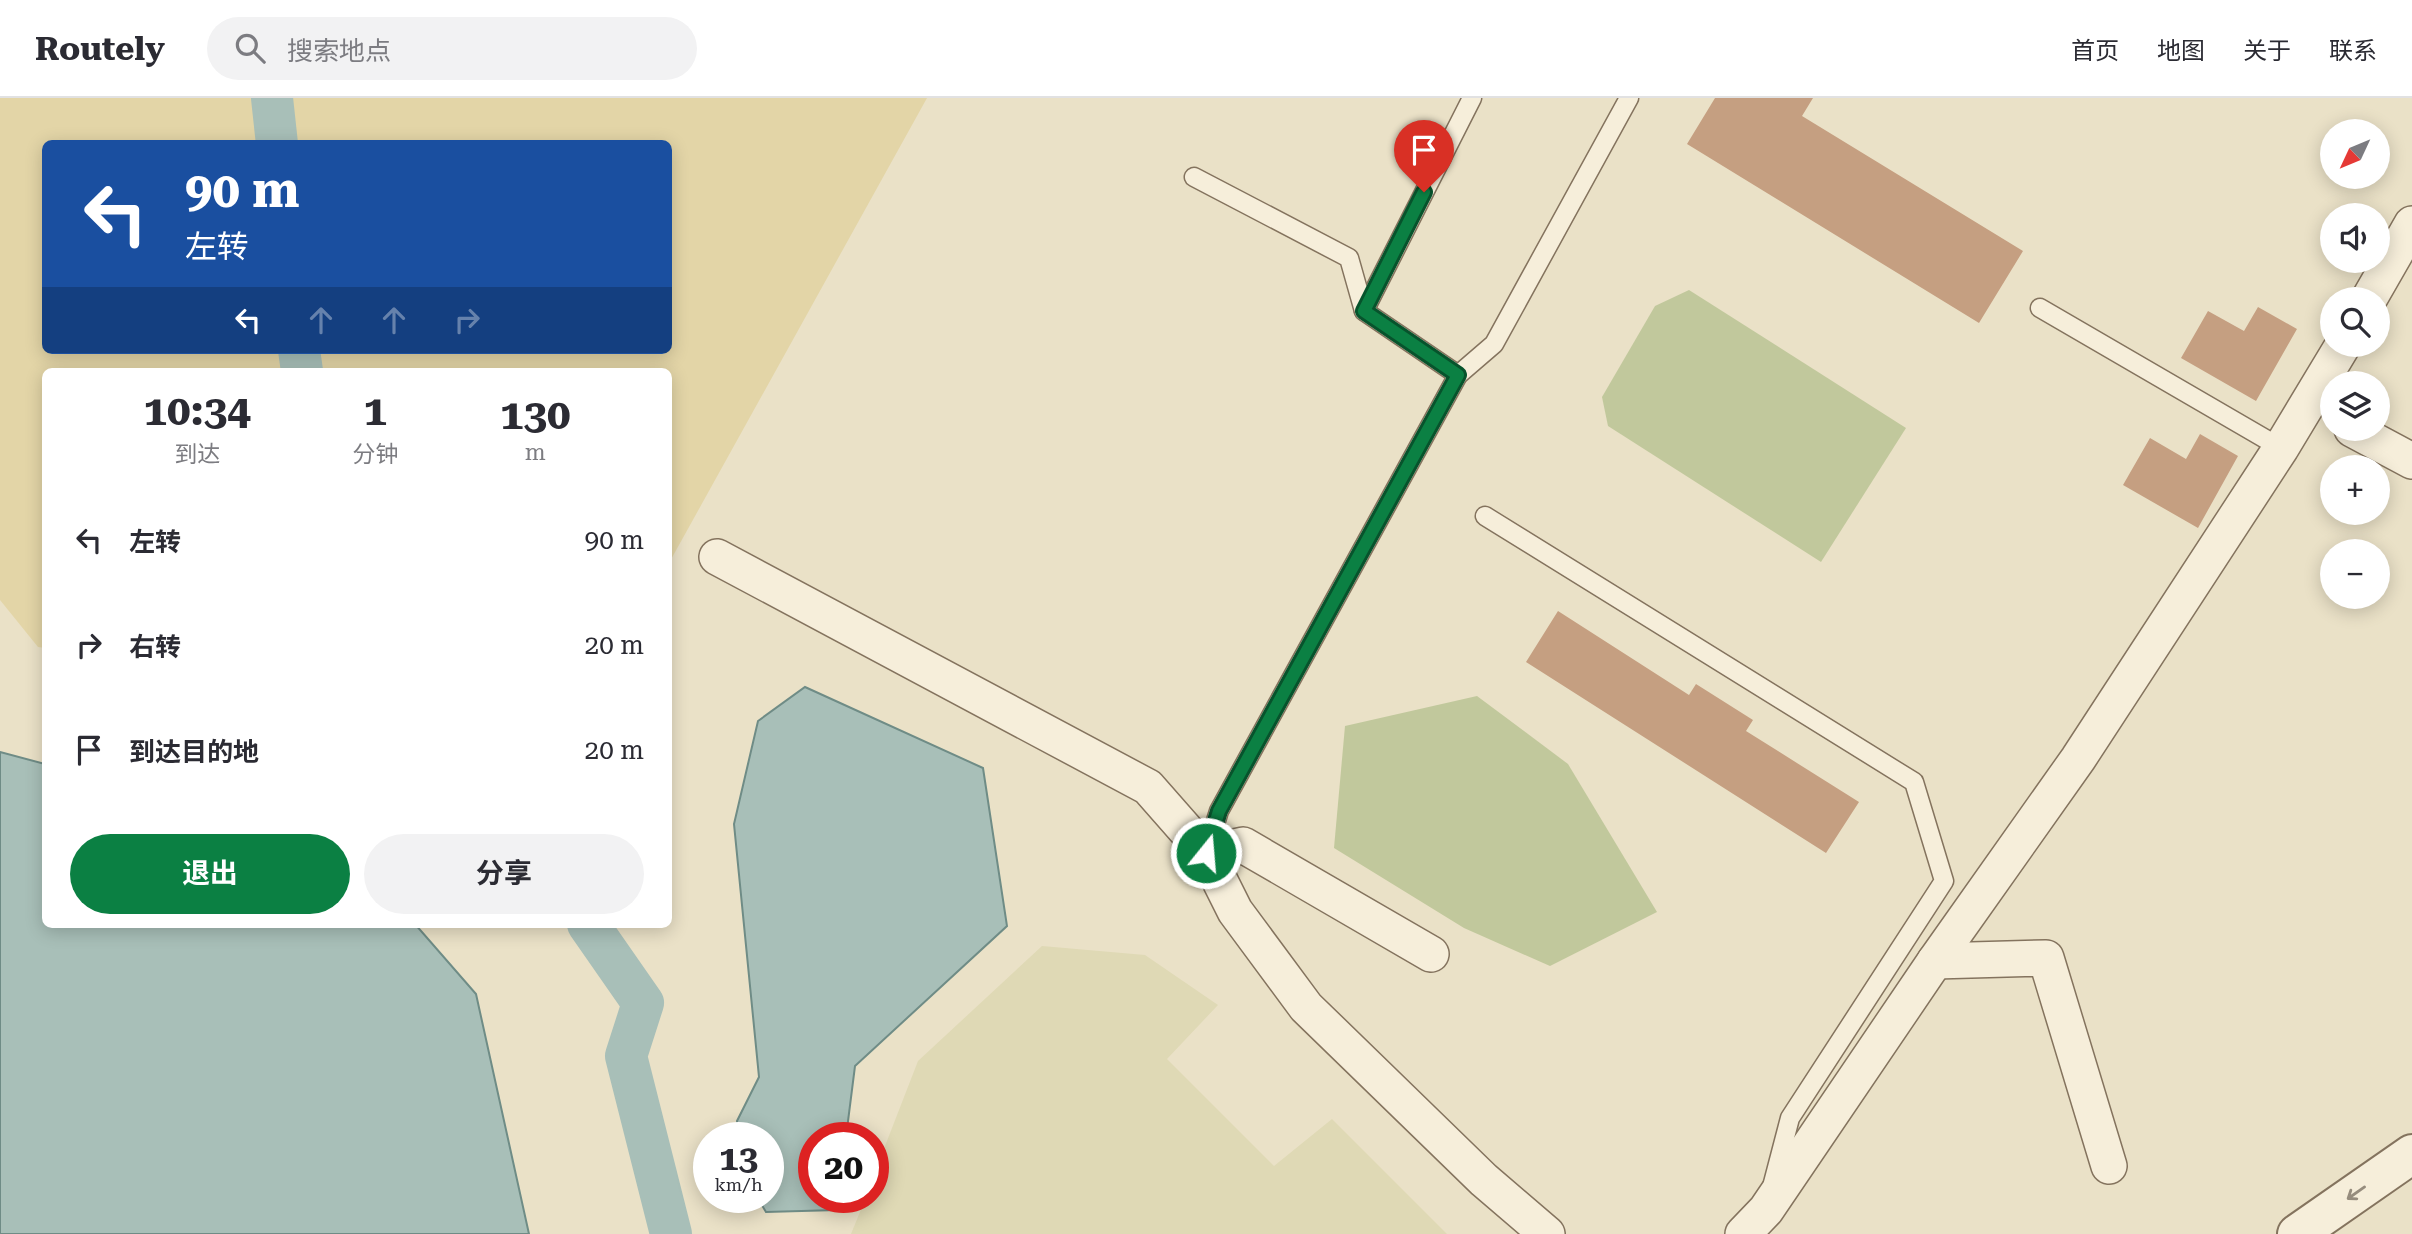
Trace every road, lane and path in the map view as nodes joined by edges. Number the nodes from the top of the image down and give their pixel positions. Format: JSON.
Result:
{"nodes":[{"id":1,"x":1472,"y":98,"type":"edge"},
{"id":2,"x":1629,"y":98,"type":"edge"},
{"id":3,"x":1194,"y":177,"type":"dead end"},
{"id":4,"x":2412,"y":224,"type":"edge"},
{"id":5,"x":2376,"y":287,"type":"edge"},
{"id":6,"x":2040,"y":308,"type":"dead end"},
{"id":7,"x":1364,"y":311,"type":"junction"},
{"id":8,"x":1458,"y":375,"type":"junction"},
{"id":9,"x":2320,"y":412,"type":"edge"},
{"id":10,"x":2374,"y":441,"type":"edge"},
{"id":11,"x":2281,"y":448,"type":"junction"},
{"id":12,"x":2412,"y":461,"type":"edge"},
{"id":13,"x":1485,"y":516,"type":"dead end"},
{"id":14,"x":717,"y":557,"type":"dead end"},
{"id":15,"x":1206,"y":853,"type":"junction"},
{"id":16,"x":1431,"y":954,"type":"dead end"},
{"id":17,"x":1935,"y":961,"type":"junction"},
{"id":18,"x":2412,"y":1154,"type":"edge"},
{"id":19,"x":2109,"y":1166,"type":"dead end"},
{"id":20,"x":1755,"y":1222,"type":"edge"},
{"id":21,"x":1547,"y":1234,"type":"edge"},
{"id":22,"x":2297,"y":1234,"type":"edge"}],
"edges":[{"from":1,"to":7,"type":"lane"},
{"from":2,"to":8,"type":"lane"},
{"from":3,"to":7,"type":"lane"},
{"from":4,"to":5,"type":"street"},
{"from":6,"to":11,"type":"lane"},
{"from":7,"to":8,"type":"lane"},
{"from":8,"to":15,"type":"lane"},
{"from":9,"to":11,"type":"street"},
{"from":10,"to":12,"type":"street"},
{"from":11,"to":17,"type":"street"},
{"from":13,"to":20,"type":"lane"},
{"from":14,"to":15,"type":"street"},
{"from":15,"to":16,"type":"street"},
{"from":15,"to":21,"type":"street"},
{"from":17,"to":19,"type":"street"},
{"from":17,"to":20,"type":"street"},
{"from":18,"to":22,"type":"street","one_way":true}]}
